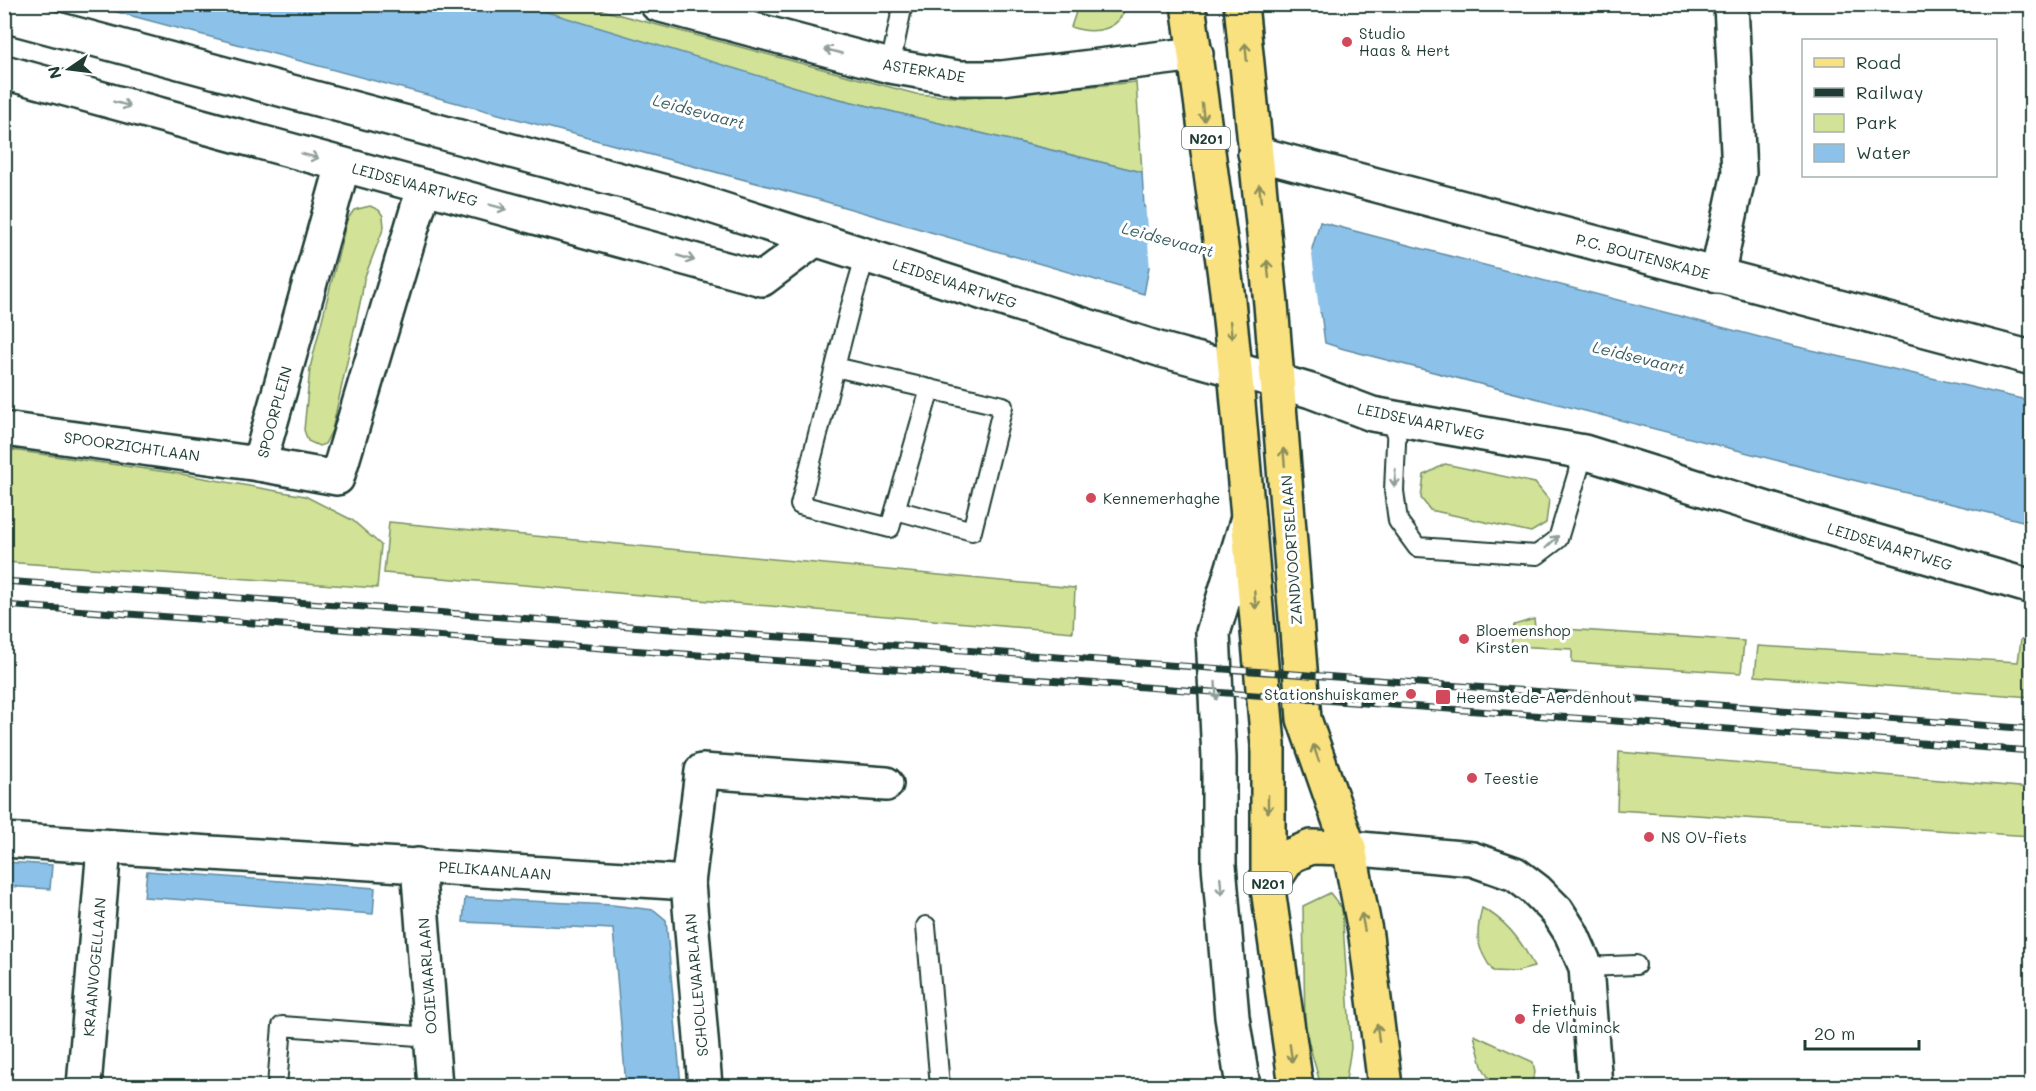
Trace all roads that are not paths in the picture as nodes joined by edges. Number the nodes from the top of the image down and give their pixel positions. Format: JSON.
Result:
{"nodes":[{"id":1,"x":657,"y":4,"type":"edge"},
{"id":2,"x":903,"y":4,"type":"edge"},
{"id":3,"x":1188,"y":4,"type":"edge"},
{"id":4,"x":1241,"y":4,"type":"edge"},
{"id":5,"x":1731,"y":4,"type":"edge"},
{"id":6,"x":4,"y":15,"type":"edge"},
{"id":7,"x":1196,"y":54,"type":"junction"},
{"id":8,"x":890,"y":66,"type":"junction"},
{"id":9,"x":4,"y":72,"type":"edge"},
{"id":10,"x":1255,"y":153,"type":"junction"},
{"id":11,"x":343,"y":165,"type":"junction"},
{"id":12,"x":424,"y":187,"type":"junction"},
{"id":13,"x":814,"y":240,"type":"junction"},
{"id":14,"x":866,"y":254,"type":"junction"},
{"id":15,"x":1717,"y":276,"type":"junction"},
{"id":16,"x":2031,"y":358,"type":"edge"},
{"id":17,"x":835,"y":367,"type":"junction"},
{"id":18,"x":1235,"y":369,"type":"junction"},
{"id":19,"x":1277,"y":381,"type":"junction"},
{"id":20,"x":930,"y":389,"type":"junction"},
{"id":21,"x":1397,"y":419,"type":"junction"},
{"id":22,"x":4,"y":429,"type":"edge"},
{"id":23,"x":1584,"y":452,"type":"junction"},
{"id":24,"x":259,"y":464,"type":"junction"},
{"id":25,"x":896,"y":510,"type":"junction"},
{"id":26,"x":1248,"y":518,"type":"junction"},
{"id":27,"x":2031,"y":587,"type":"edge"},
{"id":28,"x":886,"y":784,"type":"dead end"},
{"id":29,"x":4,"y":840,"type":"edge"},
{"id":30,"x":104,"y":847,"type":"junction"},
{"id":31,"x":1349,"y":848,"type":"junction"},
{"id":32,"x":418,"y":865,"type":"junction"},
{"id":33,"x":688,"y":883,"type":"junction"},
{"id":34,"x":1268,"y":889,"type":"junction"},
{"id":35,"x":926,"y":926,"type":"dead end"},
{"id":36,"x":1636,"y":969,"type":"dead end"},
{"id":37,"x":1587,"y":972,"type":"junction"},
{"id":38,"x":431,"y":1037,"type":"junction"},
{"id":39,"x":84,"y":1086,"type":"edge"},
{"id":40,"x":277,"y":1086,"type":"edge"},
{"id":41,"x":435,"y":1086,"type":"edge"},
{"id":42,"x":705,"y":1086,"type":"edge"},
{"id":43,"x":940,"y":1086,"type":"edge"},
{"id":44,"x":1243,"y":1086,"type":"edge"},
{"id":45,"x":1296,"y":1086,"type":"edge"},
{"id":46,"x":1385,"y":1086,"type":"edge"},
{"id":47,"x":1595,"y":1086,"type":"edge"}],
"edges":[{"from":8,"to":1,"type":"street","name":"ASTERKADE","one_way":true},
{"from":2,"to":8,"type":"lane"},
{"from":3,"to":7,"type":"main road","number":"N201"},
{"from":10,"to":4,"type":"main road","name":"ZANDVOORTSELAAN","one_way":true},
{"from":5,"to":15,"type":"street"},
{"from":6,"to":13,"type":"street","name":"LEIDSEVAARTWEG"},
{"from":7,"to":8,"type":"street","name":"ASTERKADE"},
{"from":7,"to":18,"type":"main road","number":"N201","one_way":true},
{"from":9,"to":11,"type":"street","name":"LEIDSEVAARTWEG","one_way":true},
{"from":10,"to":15,"type":"street","name":"P.C. BOUTENSKADE"},
{"from":19,"to":10,"type":"main road","name":"ZANDVOORTSELAAN","one_way":true},
{"from":11,"to":12,"type":"street","name":"LEIDSEVAARTWEG"},
{"from":11,"to":24,"type":"street","name":"SPOORPLEIN"},
{"from":12,"to":13,"type":"street","name":"LEIDSEVAARTWEG","one_way":true},
{"from":12,"to":24,"type":"street","name":"SPOORPLEIN"},
{"from":13,"to":14,"type":"street","name":"LEIDSEVAARTWEG"},
{"from":14,"to":17,"type":"lane"},
{"from":14,"to":18,"type":"street","name":"LEIDSEVAARTWEG"},
{"from":15,"to":16,"type":"street","name":"P.C. BOUTENSKADE"},
{"from":17,"to":20,"type":"lane"},
{"from":17,"to":25,"type":"lane"},
{"from":18,"to":19,"type":"street","name":"LEIDSEVAARTWEG"},
{"from":18,"to":26,"type":"main road","number":"N201"},
{"from":19,"to":21,"type":"street","name":"LEIDSEVAARTWEG"},
{"from":31,"to":19,"type":"main road","name":"ZANDVOORTSELAAN","one_way":true},
{"from":20,"to":25,"type":"lane"},
{"from":20,"to":25,"type":"lane"},
{"from":21,"to":23,"type":"street","name":"LEIDSEVAARTWEG"},
{"from":21,"to":23,"type":"lane","one_way":true},
{"from":22,"to":24,"type":"street","name":"SPOORZICHTLAAN"},
{"from":23,"to":27,"type":"street","name":"LEIDSEVAARTWEG"},
{"from":26,"to":34,"type":"main road","number":"N201","one_way":true},
{"from":26,"to":44,"type":"street","one_way":true},
{"from":28,"to":33,"type":"street"},
{"from":29,"to":30,"type":"street","name":"PELIKAANLAAN"},
{"from":30,"to":32,"type":"street","name":"PELIKAANLAAN"},
{"from":30,"to":39,"type":"street","name":"KRAANVOGELLAAN"},
{"from":31,"to":34,"type":"main road","number":"N201"},
{"from":31,"to":37,"type":"street"},
{"from":46,"to":31,"type":"main road","name":"ZANDVOORTSELAAN","one_way":true},
{"from":32,"to":33,"type":"street","name":"PELIKAANLAAN"},
{"from":32,"to":38,"type":"street","name":"OOIEVAARLAAN"},
{"from":33,"to":42,"type":"street","name":"SCHOLLEVAARLAAN"},
{"from":34,"to":45,"type":"main road","number":"N201","one_way":true},
{"from":35,"to":43,"type":"lane"},
{"from":36,"to":37,"type":"lane"},
{"from":37,"to":47,"type":"street"},
{"from":38,"to":40,"type":"lane"},
{"from":38,"to":41,"type":"street","name":"OOIEVAARLAAN"}]}
